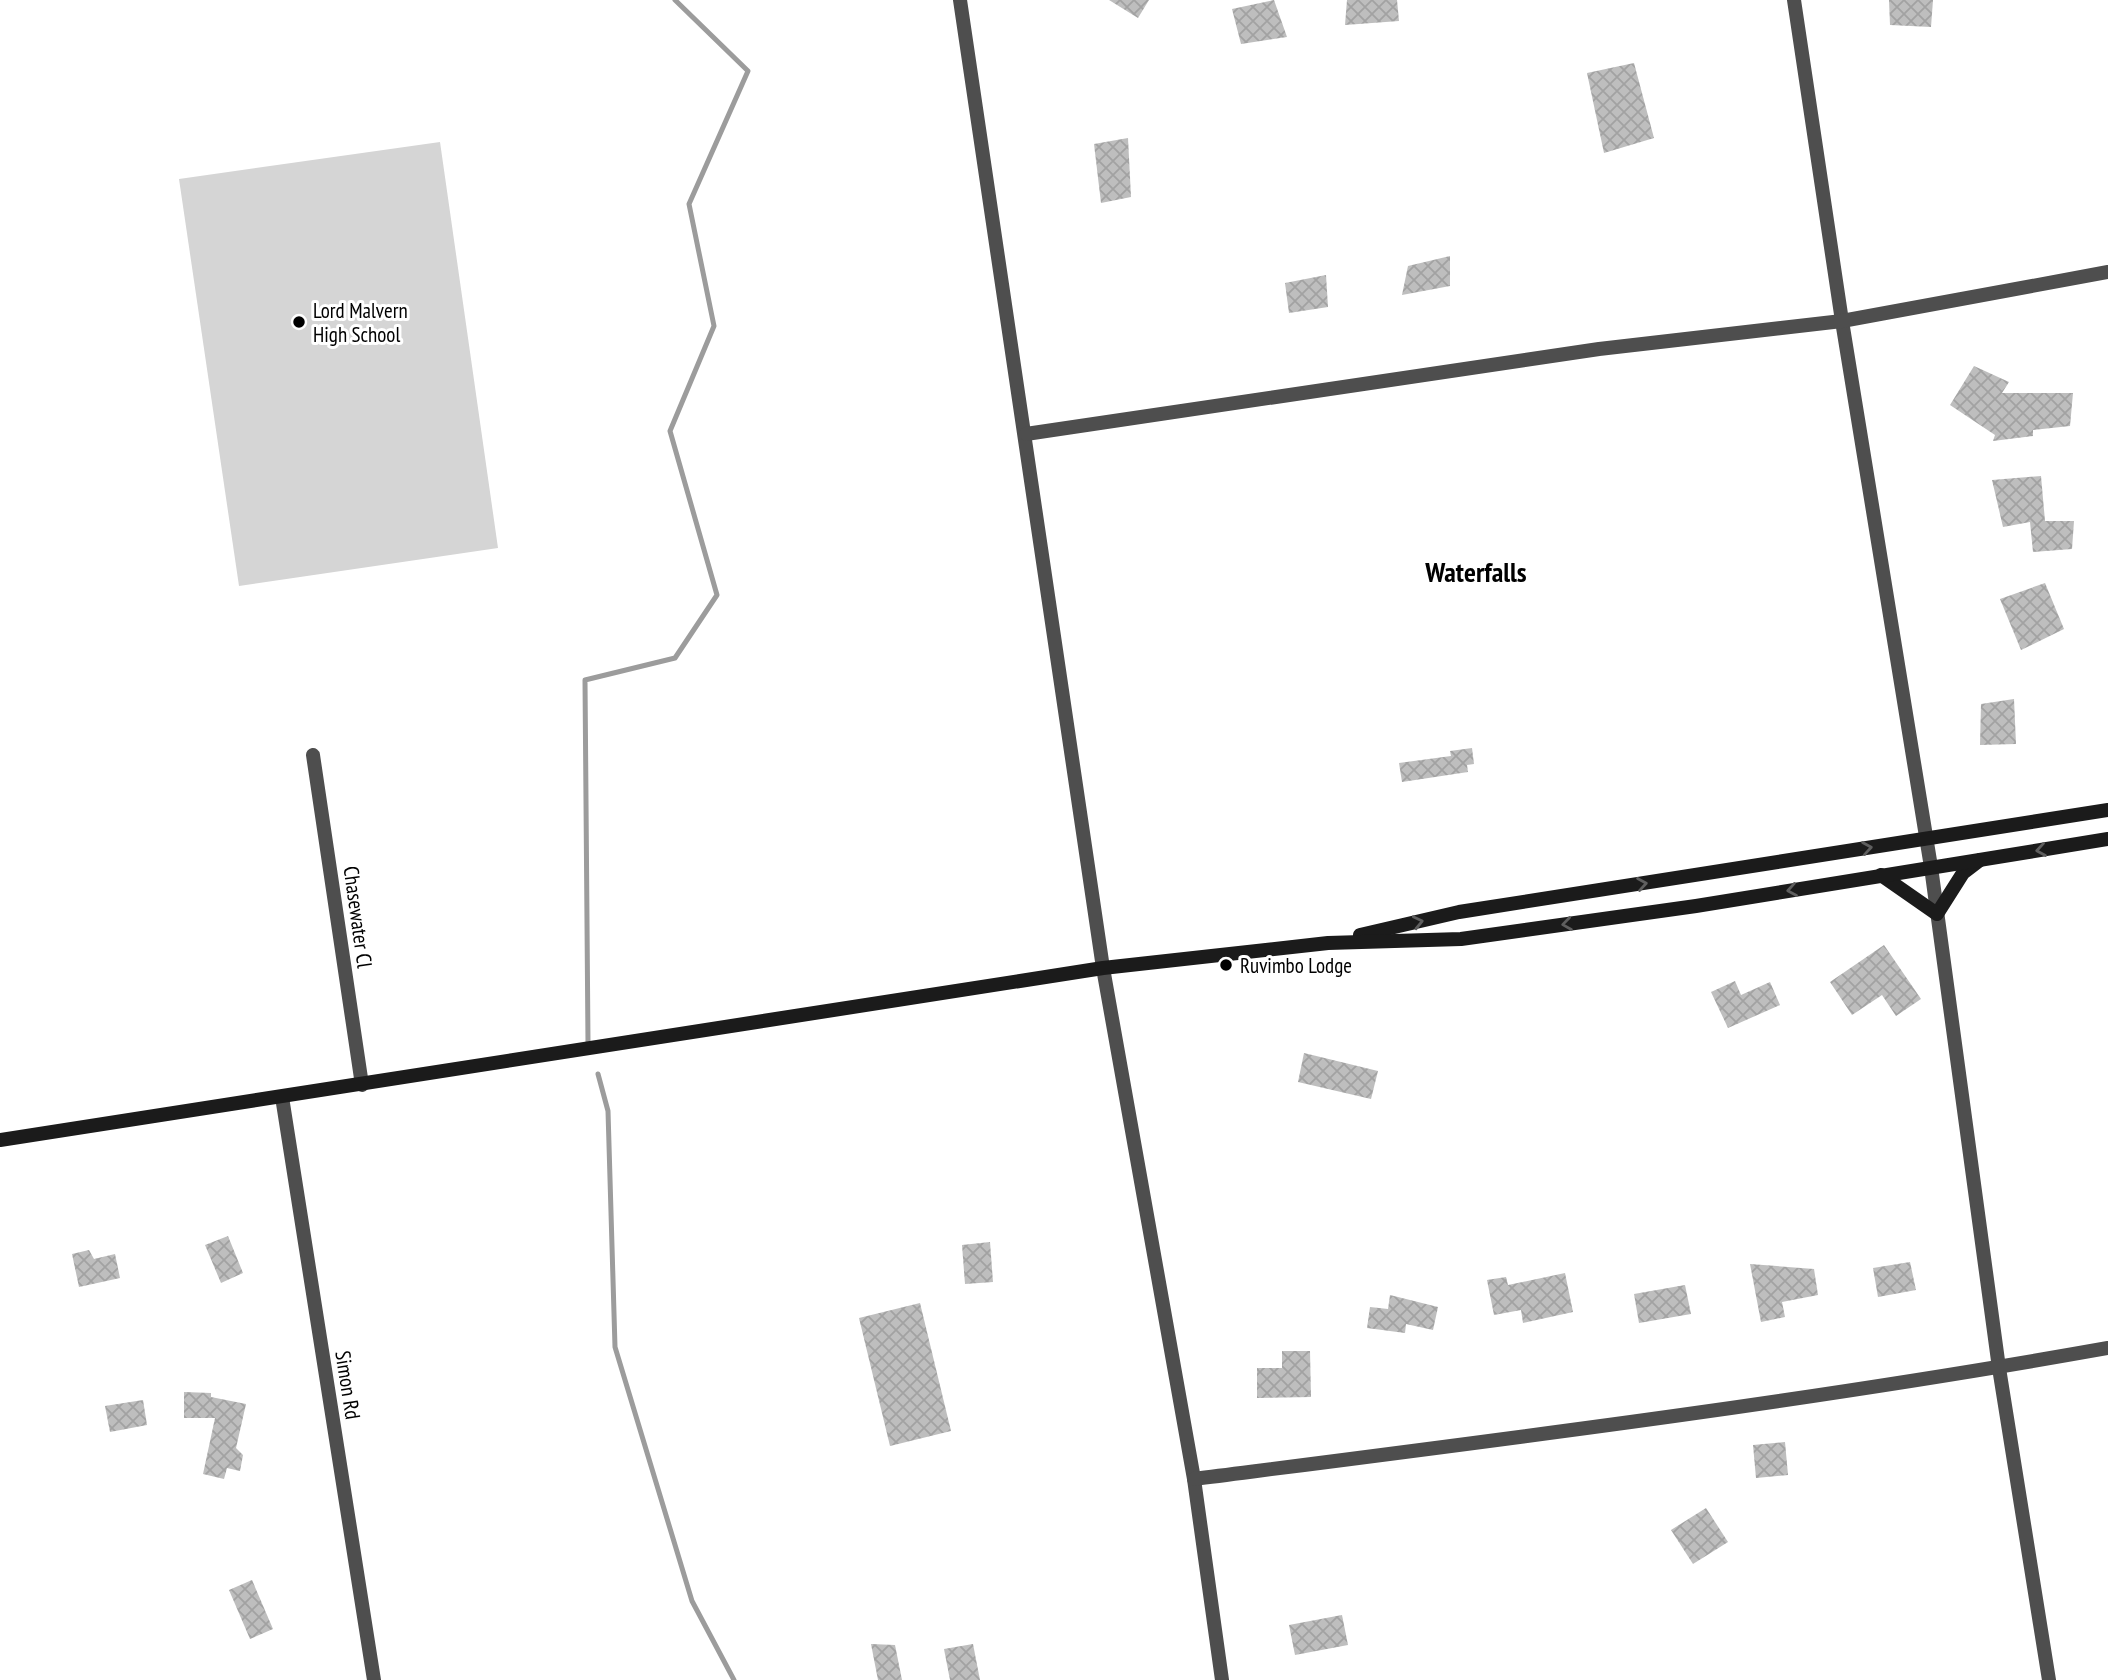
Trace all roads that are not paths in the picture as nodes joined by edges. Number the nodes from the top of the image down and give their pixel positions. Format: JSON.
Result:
{"nodes":[{"id":1,"x":960,"y":0,"type":"edge"},
{"id":2,"x":1794,"y":0,"type":"edge"},
{"id":3,"x":2108,"y":272,"type":"edge"},
{"id":4,"x":1842,"y":321,"type":"junction"},
{"id":5,"x":1026,"y":434,"type":"junction"},
{"id":6,"x":313,"y":755,"type":"dead end"},
{"id":7,"x":2108,"y":810,"type":"edge"},
{"id":8,"x":1925,"y":839,"type":"junction"},
{"id":9,"x":2108,"y":839,"type":"edge"},
{"id":10,"x":1982,"y":859,"type":"junction"},
{"id":11,"x":1931,"y":867,"type":"junction"},
{"id":12,"x":1881,"y":875,"type":"junction"},
{"id":13,"x":1937,"y":914,"type":"junction"},
{"id":14,"x":1328,"y":943,"type":"junction"},
{"id":15,"x":1103,"y":968,"type":"junction"},
{"id":16,"x":362,"y":1085,"type":"junction"},
{"id":17,"x":282,"y":1097,"type":"junction"},
{"id":18,"x":0,"y":1140,"type":"edge"},
{"id":19,"x":2108,"y":1348,"type":"edge"},
{"id":20,"x":1999,"y":1368,"type":"junction"},
{"id":21,"x":1194,"y":1479,"type":"junction"},
{"id":22,"x":374,"y":1680,"type":"edge"},
{"id":23,"x":1222,"y":1680,"type":"edge"},
{"id":24,"x":2049,"y":1680,"type":"edge"}],
"edges":[{"from":1,"to":5,"type":"street"},
{"from":2,"to":4,"type":"street"},
{"from":3,"to":4,"type":"street"},
{"from":4,"to":5,"type":"street"},
{"from":4,"to":8,"type":"street"},
{"from":5,"to":15,"type":"street"},
{"from":6,"to":16,"type":"street","name":"Chasewater Cl"},
{"from":7,"to":8,"type":"street"},
{"from":8,"to":11,"type":"street"},
{"from":14,"to":8,"type":"street","one_way":true},
{"from":9,"to":10,"type":"street","one_way":true},
{"from":10,"to":11,"type":"street"},
{"from":10,"to":13,"type":"street"},
{"from":11,"to":12,"type":"street"},
{"from":11,"to":13,"type":"street"},
{"from":12,"to":13,"type":"street"},
{"from":12,"to":14,"type":"street","one_way":true},
{"from":13,"to":20,"type":"street"},
{"from":14,"to":15,"type":"street"},
{"from":15,"to":16,"type":"street"},
{"from":15,"to":21,"type":"street"},
{"from":16,"to":17,"type":"street"},
{"from":17,"to":18,"type":"street"},
{"from":17,"to":22,"type":"street","name":"Simon Rd"},
{"from":19,"to":20,"type":"street"},
{"from":20,"to":21,"type":"street"},
{"from":20,"to":24,"type":"street"},
{"from":21,"to":23,"type":"street"}]}
